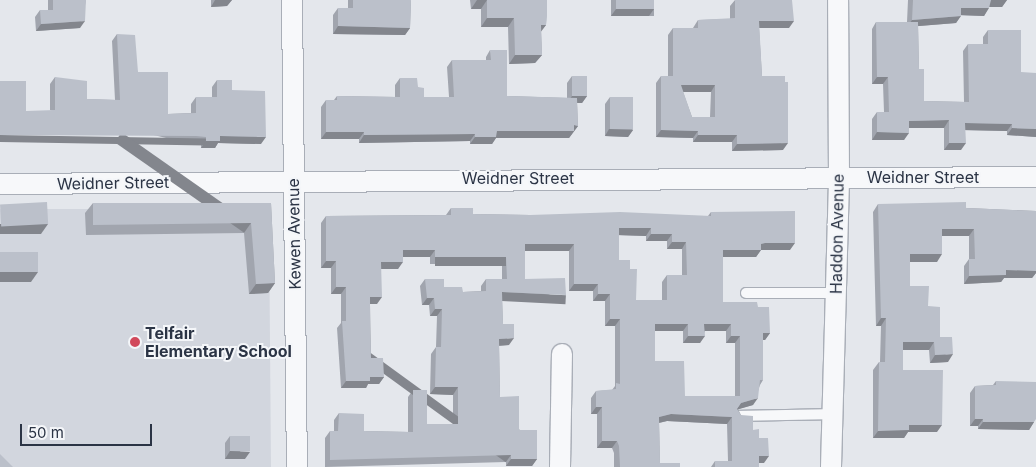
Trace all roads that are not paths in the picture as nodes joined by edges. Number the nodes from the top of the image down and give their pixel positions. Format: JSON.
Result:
{"nodes":[{"id":1,"x":292,"y":0,"type":"edge"},
{"id":2,"x":838,"y":0,"type":"edge"},
{"id":3,"x":839,"y":176,"type":"junction"},
{"id":4,"x":1036,"y":177,"type":"edge"},
{"id":5,"x":293,"y":180,"type":"junction"},
{"id":6,"x":0,"y":184,"type":"edge"},
{"id":7,"x":746,"y":293,"type":"dead end"},
{"id":8,"x":836,"y":294,"type":"junction"},
{"id":9,"x":562,"y":354,"type":"dead end"},
{"id":10,"x":833,"y":414,"type":"junction"},
{"id":11,"x":739,"y":416,"type":"edge"},
{"id":12,"x":297,"y":467,"type":"edge"},
{"id":13,"x":560,"y":467,"type":"edge"},
{"id":14,"x":831,"y":467,"type":"edge"}],
"edges":[{"from":1,"to":5,"type":"street","name":"Kewen Avenue"},
{"from":2,"to":3,"type":"street","name":"Haddon Avenue"},
{"from":3,"to":4,"type":"street","name":"Weidner Street"},
{"from":3,"to":5,"type":"street","name":"Weidner Street"},
{"from":3,"to":8,"type":"street","name":"Haddon Avenue"},
{"from":5,"to":6,"type":"street","name":"Weidner Street"},
{"from":5,"to":12,"type":"street","name":"Kewen Avenue"},
{"from":7,"to":8,"type":"lane"},
{"from":8,"to":10,"type":"street","name":"Haddon Avenue"},
{"from":9,"to":13,"type":"street"},
{"from":10,"to":11,"type":"lane"},
{"from":10,"to":14,"type":"street","name":"Haddon Avenue"}]}
